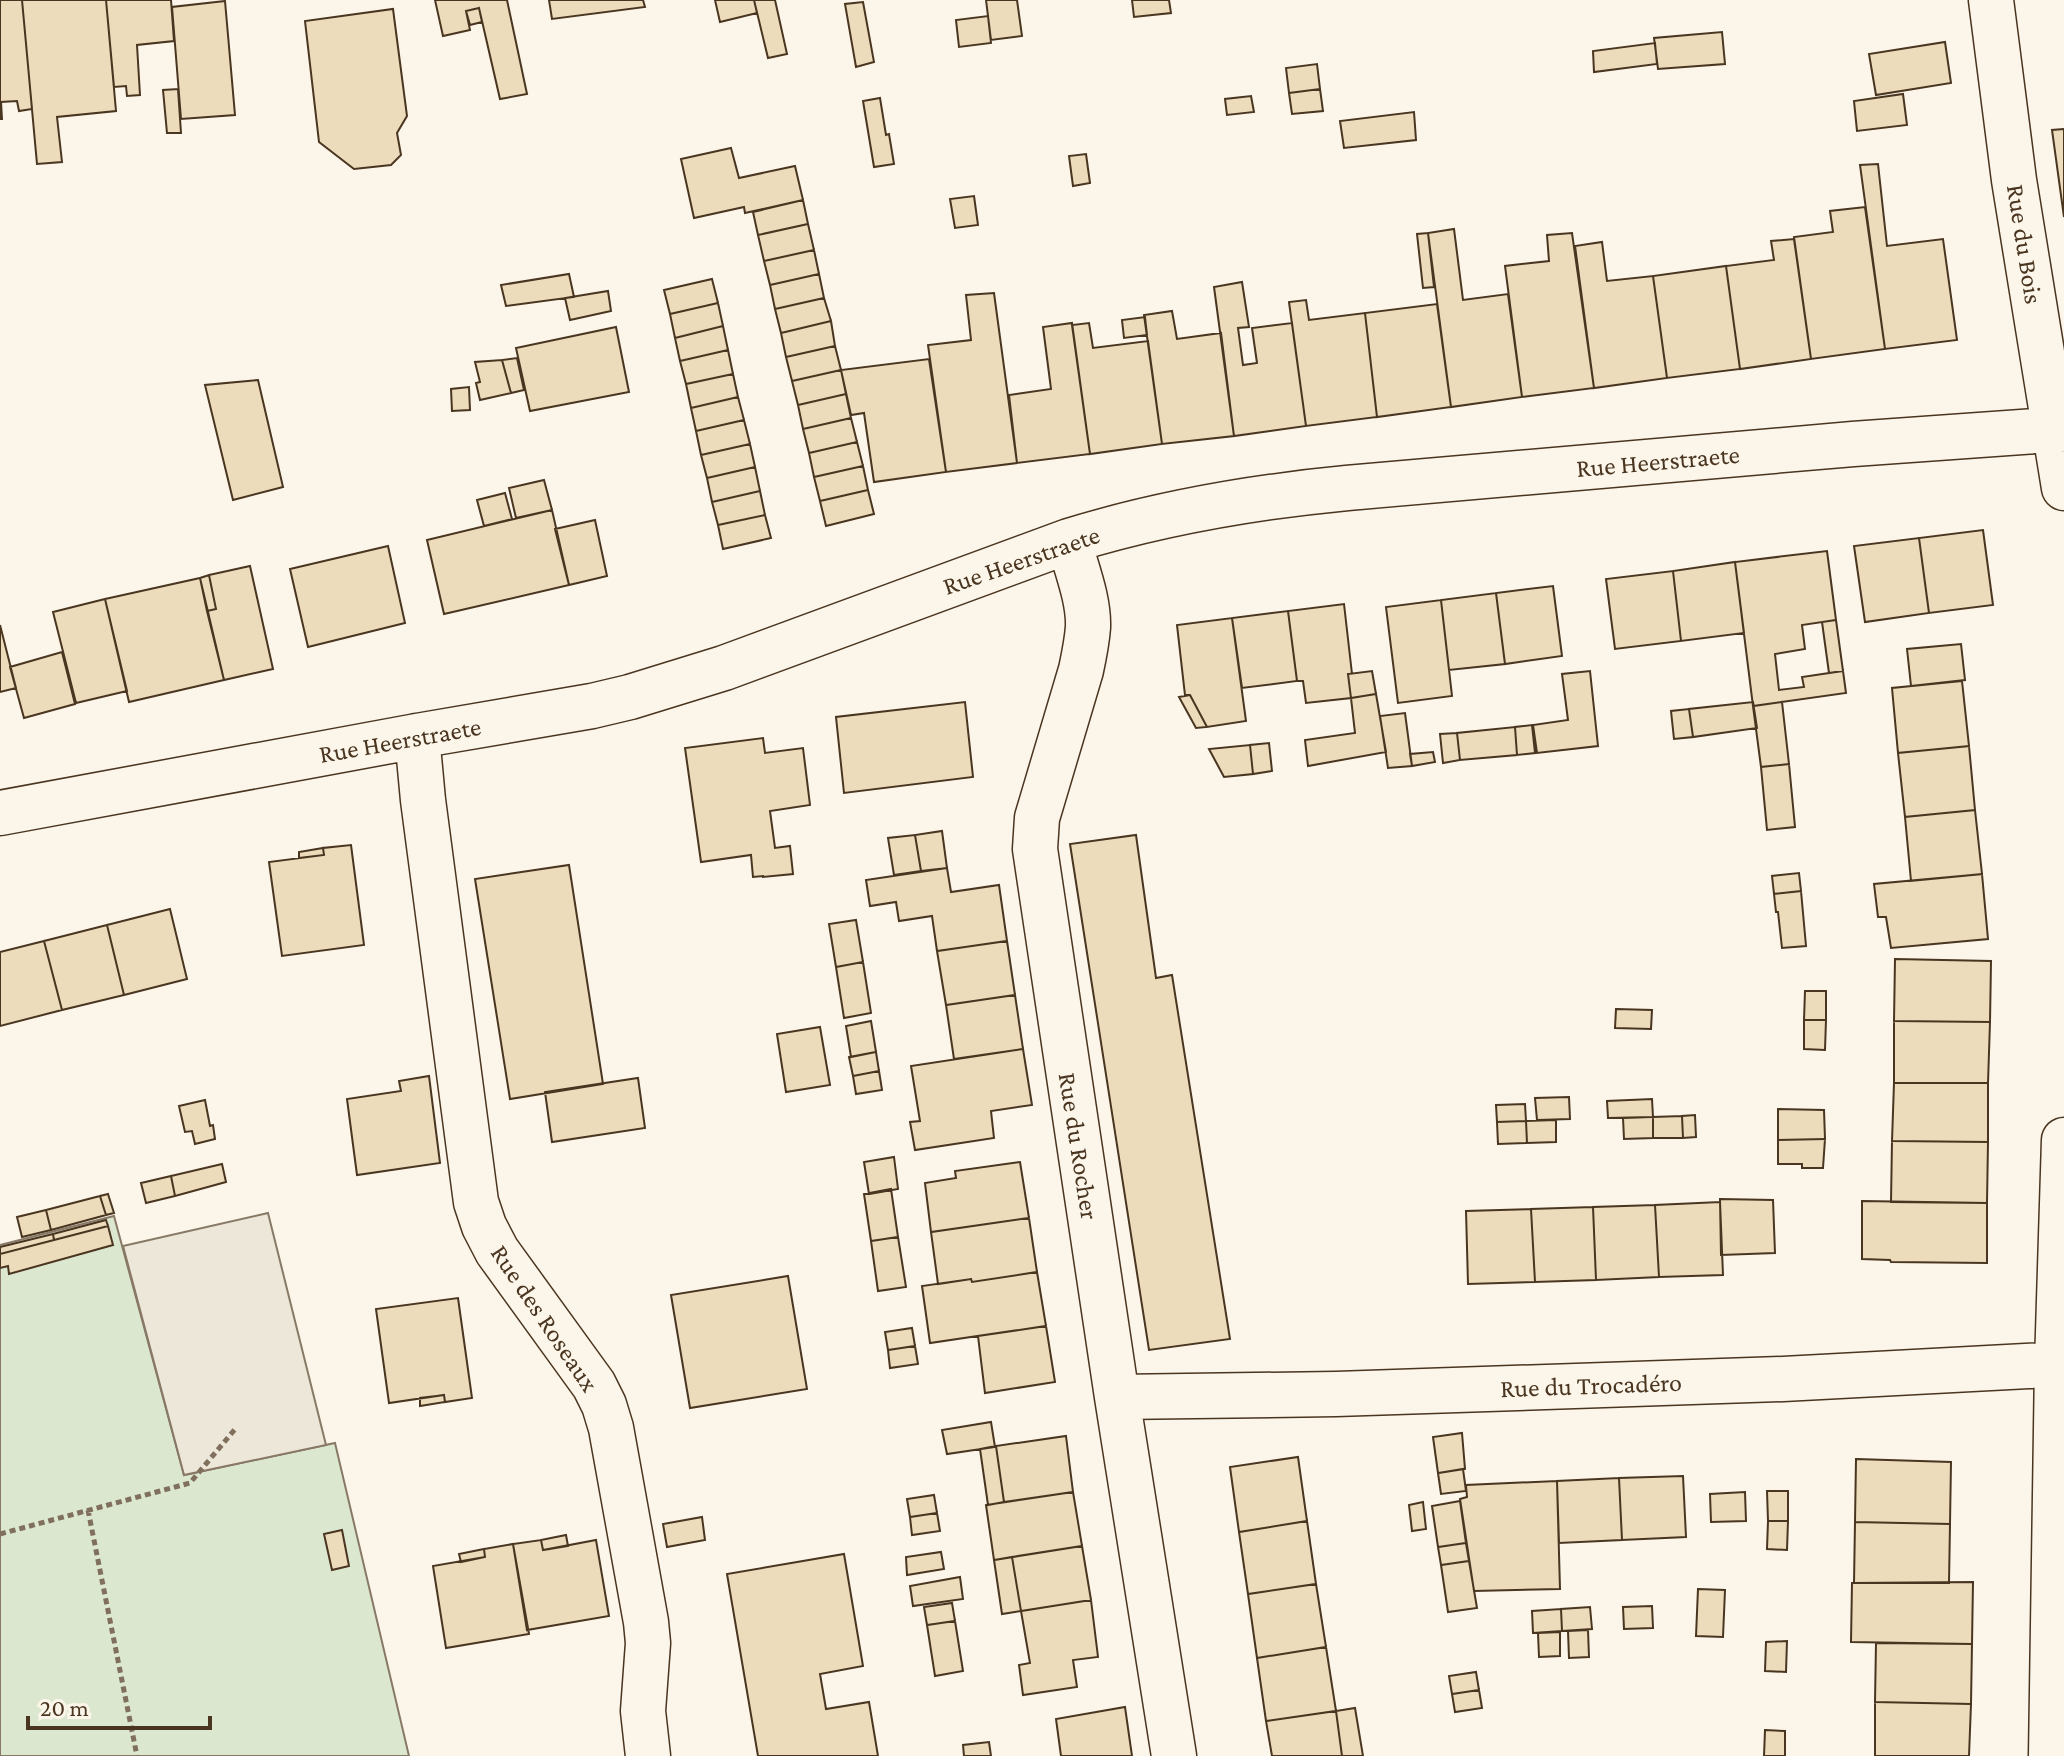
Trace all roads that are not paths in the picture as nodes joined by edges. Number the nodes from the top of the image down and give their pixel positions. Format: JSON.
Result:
{"nodes":[{"id":1,"x":1991,"y":0,"type":"edge"},
{"id":2,"x":2059,"y":429,"type":"edge"},
{"id":3,"x":2064,"y":488,"type":"edge"},
{"id":4,"x":1069,"y":541,"type":"junction"},
{"id":5,"x":417,"y":736,"type":"junction"},
{"id":6,"x":0,"y":813,"type":"edge"},
{"id":7,"x":2064,"y":1140,"type":"edge"},
{"id":8,"x":2061,"y":1364,"type":"edge"},
{"id":9,"x":1117,"y":1397,"type":"junction"},
{"id":10,"x":648,"y":1756,"type":"edge"},
{"id":11,"x":1174,"y":1756,"type":"edge"},
{"id":12,"x":2051,"y":1756,"type":"edge"}],
"edges":[{"from":1,"to":2,"type":"street","name":"Rue du Bois"},
{"from":2,"to":3,"type":"street","name":"Rue du Bois"},
{"from":2,"to":4,"type":"street","name":"Rue Heerstraete"},
{"from":4,"to":5,"type":"street","name":"Rue Heerstraete"},
{"from":4,"to":9,"type":"street","name":"Rue du Rocher"},
{"from":5,"to":6,"type":"street","name":"Rue Heerstraete"},
{"from":5,"to":10,"type":"street","name":"Rue des Roseaux"},
{"from":7,"to":8,"type":"street"},
{"from":8,"to":9,"type":"street","name":"Rue du Trocadéro"},
{"from":8,"to":12,"type":"street"},
{"from":9,"to":11,"type":"street","name":"Rue du Rocher"}]}
